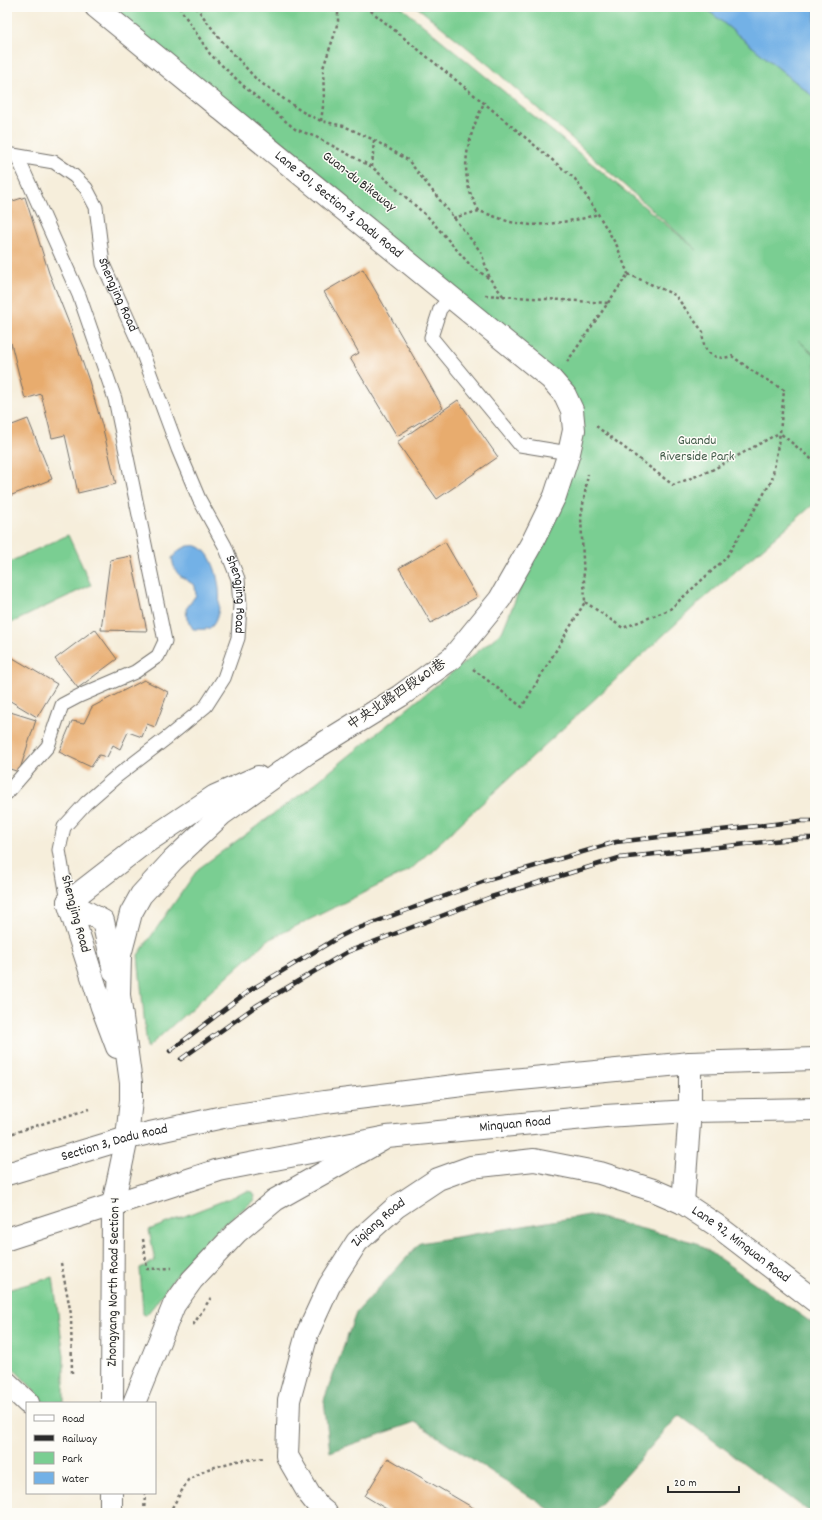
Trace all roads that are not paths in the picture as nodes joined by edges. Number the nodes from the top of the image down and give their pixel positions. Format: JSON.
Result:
{"nodes":[{"id":1,"x":96,"y":7,"type":"edge"},
{"id":2,"x":12,"y":155,"type":"edge"},
{"id":3,"x":451,"y":297,"type":"junction"},
{"id":4,"x":572,"y":410,"type":"joint"},
{"id":5,"x":569,"y":453,"type":"junction"},
{"id":6,"x":306,"y":754,"type":"junction"},
{"id":7,"x":7,"y":793,"type":"edge"},
{"id":8,"x":68,"y":902,"type":"junction"},
{"id":9,"x":119,"y":995,"type":"junction"},
{"id":10,"x":815,"y":1059,"type":"edge"},
{"id":11,"x":690,"y":1063,"type":"junction"},
{"id":12,"x":131,"y":1083,"type":"junction"},
{"id":13,"x":815,"y":1109,"type":"edge"},
{"id":14,"x":690,"y":1111,"type":"junction"},
{"id":15,"x":386,"y":1137,"type":"junction"},
{"id":16,"x":127,"y":1138,"type":"junction"},
{"id":17,"x":7,"y":1174,"type":"edge"},
{"id":18,"x":683,"y":1203,"type":"junction"},
{"id":19,"x":113,"y":1204,"type":"junction"},
{"id":20,"x":7,"y":1239,"type":"edge"},
{"id":21,"x":815,"y":1301,"type":"edge"},
{"id":22,"x":7,"y":1383,"type":"edge"},
{"id":23,"x":27,"y":1402,"type":"edge"},
{"id":24,"x":112,"y":1402,"type":"edge"},
{"id":25,"x":134,"y":1402,"type":"edge"},
{"id":26,"x":112,"y":1494,"type":"edge"},
{"id":27,"x":111,"y":1513,"type":"edge"},
{"id":28,"x":326,"y":1513,"type":"edge"}],
"edges":[{"from":1,"to":3,"type":"street","name":"Lane 301, Section 3, Dadu Road"},
{"from":2,"to":7,"type":"lane"},
{"from":2,"to":8,"type":"lane","name":"Shengjing Road"},
{"from":3,"to":4,"type":"street","name":"Lane 301, Section 3, Dadu Road"},
{"from":3,"to":5,"type":"lane"},
{"from":4,"to":5,"type":"street","name":"中央北路四段601巷"},
{"from":5,"to":6,"type":"street","name":"中央北路四段601巷"},
{"from":6,"to":8,"type":"street","name":"中央北路四段601巷"},
{"from":6,"to":9,"type":"street","name":"中央北路四段601巷"},
{"from":8,"to":9,"type":"street"},
{"from":8,"to":12,"type":"street","name":"Shengjing Road"},
{"from":9,"to":12,"type":"street","name":"中央北路四段601巷"},
{"from":10,"to":11,"type":"street"},
{"from":11,"to":14,"type":"street"},
{"from":11,"to":16,"type":"street","name":"Section 3, Dadu Road"},
{"from":12,"to":16,"type":"street","name":"Zhongyang North Road Section 4"},
{"from":13,"to":14,"type":"street","name":"Minquan Road"},
{"from":14,"to":15,"type":"street","name":"Minquan Road"},
{"from":14,"to":18,"type":"street"},
{"from":15,"to":19,"type":"street","name":"Minquan Road"},
{"from":15,"to":25,"type":"street"},
{"from":16,"to":17,"type":"street","name":"Section 3, Dadu Road"},
{"from":16,"to":19,"type":"street","name":"Zhongyang North Road Section 4"},
{"from":18,"to":21,"type":"street","name":"Lane 92, Minquan Road"},
{"from":18,"to":28,"type":"street","name":"Ziqiang Road"},
{"from":19,"to":20,"type":"street"},
{"from":19,"to":24,"type":"street","name":"Zhongyang North Road Section 4"},
{"from":22,"to":23,"type":"street"},
{"from":26,"to":27,"type":"street"}]}
